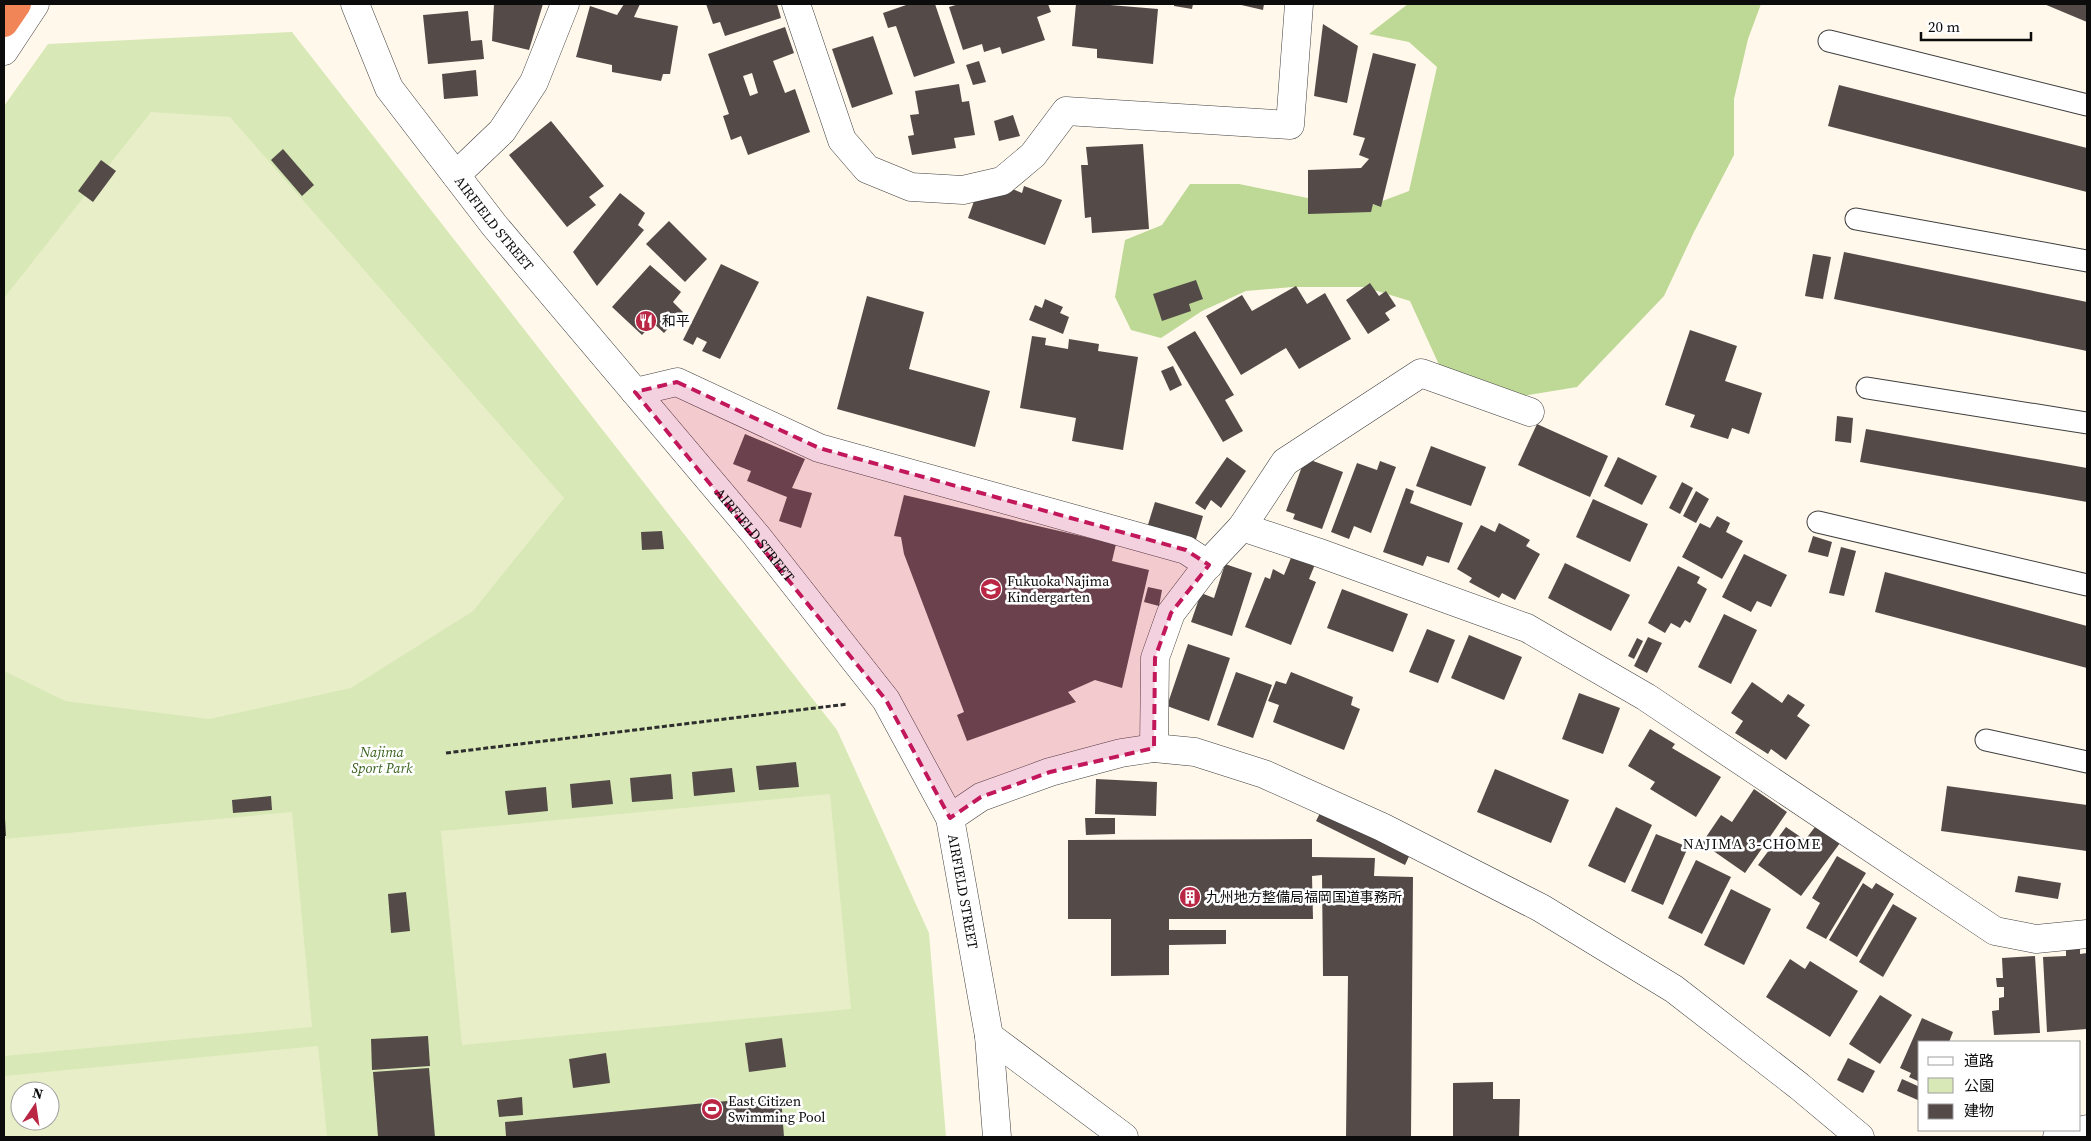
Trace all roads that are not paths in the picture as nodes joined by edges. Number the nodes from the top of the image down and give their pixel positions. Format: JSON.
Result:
{"nodes":[{"id":1,"x":17,"y":4,"type":"edge"},
{"id":2,"x":35,"y":4,"type":"edge"},
{"id":3,"x":355,"y":4,"type":"edge"},
{"id":4,"x":565,"y":4,"type":"edge"},
{"id":5,"x":796,"y":4,"type":"edge"},
{"id":6,"x":1299,"y":4,"type":"edge"},
{"id":7,"x":4,"y":23,"type":"edge"},
{"id":8,"x":1829,"y":41,"type":"dead end"},
{"id":9,"x":4,"y":51,"type":"edge"},
{"id":10,"x":2087,"y":105,"type":"edge"},
{"id":11,"x":456,"y":175,"type":"junction"},
{"id":12,"x":1856,"y":219,"type":"dead end"},
{"id":13,"x":2087,"y":261,"type":"edge"},
{"id":14,"x":1867,"y":388,"type":"dead end"},
{"id":15,"x":635,"y":392,"type":"junction"},
{"id":16,"x":1530,"y":412,"type":"dead end"},
{"id":17,"x":2087,"y":423,"type":"edge"},
{"id":18,"x":1818,"y":522,"type":"dead end"},
{"id":19,"x":1242,"y":527,"type":"junction"},
{"id":20,"x":1209,"y":565,"type":"junction"},
{"id":21,"x":2087,"y":585,"type":"edge"},
{"id":22,"x":1986,"y":740,"type":"dead end"},
{"id":23,"x":1154,"y":748,"type":"junction"},
{"id":24,"x":2087,"y":762,"type":"edge"},
{"id":25,"x":950,"y":818,"type":"junction"},
{"id":26,"x":2087,"y":934,"type":"edge"},
{"id":27,"x":988,"y":1036,"type":"junction"},
{"id":28,"x":2080,"y":1131,"type":"edge"},
{"id":29,"x":997,"y":1137,"type":"edge"},
{"id":30,"x":1124,"y":1137,"type":"edge"},
{"id":31,"x":1860,"y":1137,"type":"edge"},
{"id":32,"x":2057,"y":1137,"type":"edge"}],
"edges":[{"from":1,"to":7,"type":"highway"},
{"from":2,"to":9,"type":"street"},
{"from":3,"to":11,"type":"street","name":"AIRFIELD STREET"},
{"from":4,"to":11,"type":"street"},
{"from":5,"to":6,"type":"street"},
{"from":8,"to":10,"type":"lane"},
{"from":11,"to":15,"type":"street","name":"AIRFIELD STREET"},
{"from":12,"to":13,"type":"lane"},
{"from":14,"to":17,"type":"lane"},
{"from":15,"to":20,"type":"street"},
{"from":15,"to":25,"type":"street","name":"AIRFIELD STREET"},
{"from":16,"to":19,"type":"street"},
{"from":18,"to":21,"type":"lane"},
{"from":19,"to":20,"type":"street"},
{"from":19,"to":26,"type":"street"},
{"from":20,"to":23,"type":"street"},
{"from":22,"to":24,"type":"lane"},
{"from":23,"to":25,"type":"street"},
{"from":23,"to":31,"type":"street"},
{"from":25,"to":27,"type":"street","name":"AIRFIELD STREET"},
{"from":27,"to":29,"type":"street","name":"AIRFIELD STREET"},
{"from":27,"to":30,"type":"street"},
{"from":28,"to":32,"type":"street"}]}
